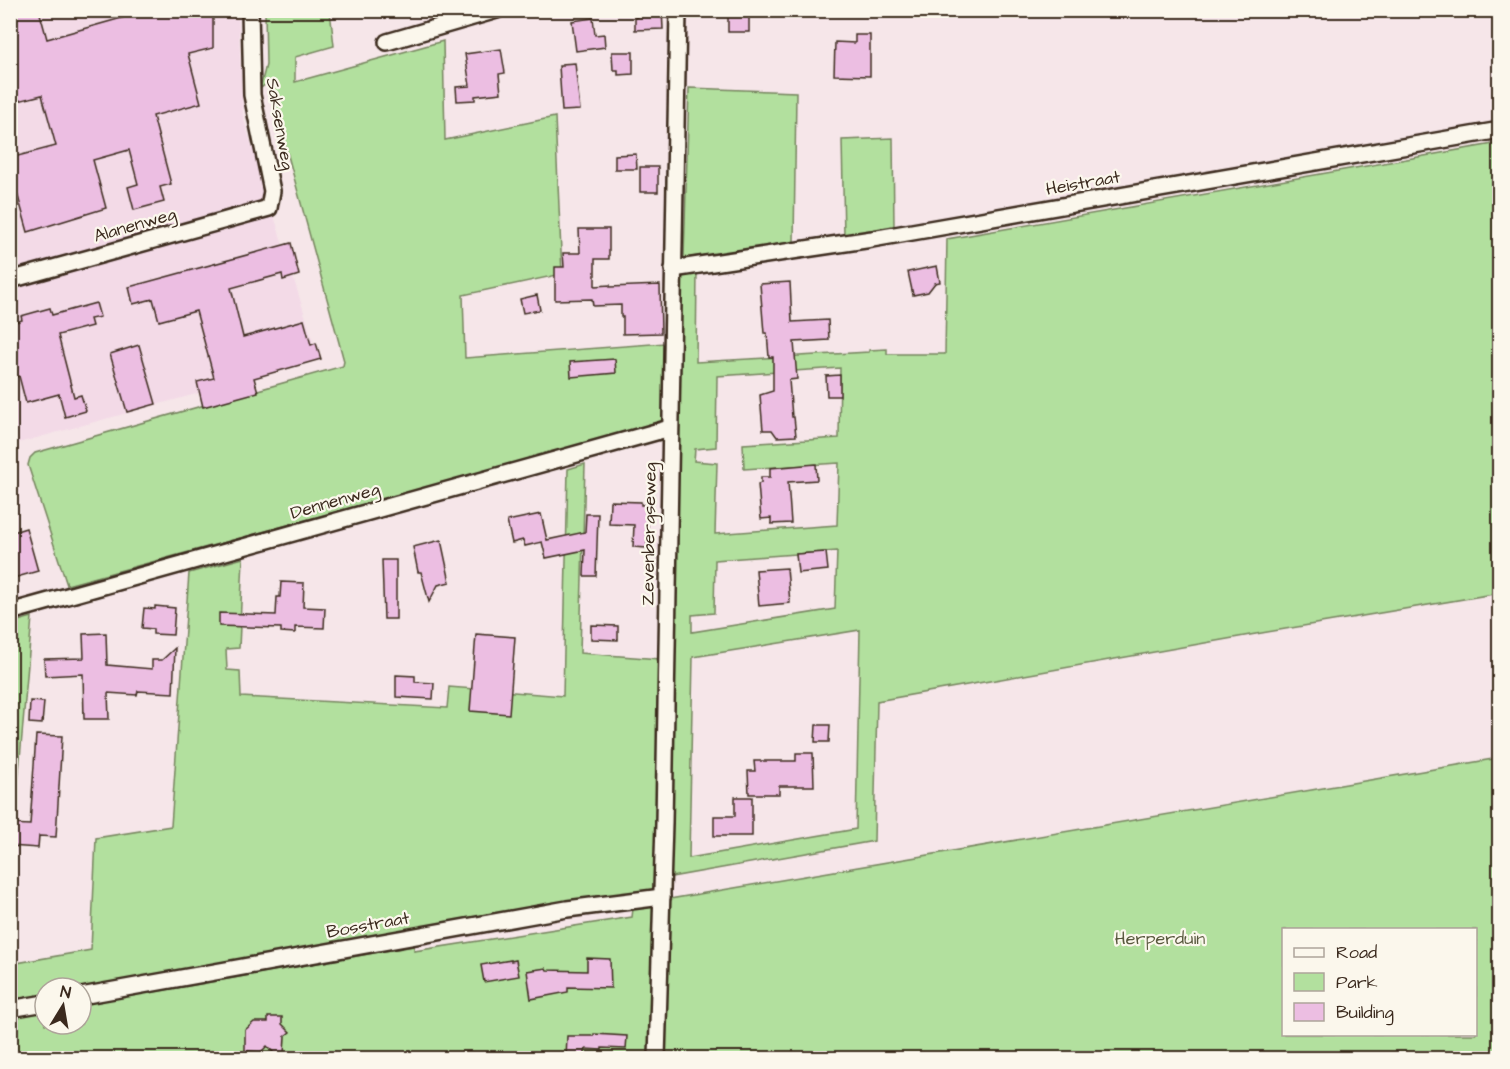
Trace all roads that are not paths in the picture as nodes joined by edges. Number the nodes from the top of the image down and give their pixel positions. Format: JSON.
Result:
{"nodes":[{"id":1,"x":250,"y":10,"type":"edge"},
{"id":2,"x":497,"y":10,"type":"edge"},
{"id":3,"x":678,"y":10,"type":"edge"},
{"id":4,"x":387,"y":42,"type":"dead end"},
{"id":5,"x":1500,"y":130,"type":"edge"},
{"id":6,"x":269,"y":208,"type":"joint"},
{"id":7,"x":673,"y":269,"type":"junction"},
{"id":8,"x":10,"y":280,"type":"edge"},
{"id":9,"x":670,"y":428,"type":"junction"},
{"id":10,"x":10,"y":612,"type":"edge"},
{"id":11,"x":662,"y":897,"type":"junction"},
{"id":12,"x":93,"y":994,"type":"edge"},
{"id":13,"x":33,"y":1005,"type":"edge"},
{"id":14,"x":10,"y":1009,"type":"edge"},
{"id":15,"x":657,"y":1059,"type":"edge"}],
"edges":[{"from":1,"to":6,"type":"street","name":"Saksenweg"},
{"from":2,"to":4,"type":"street"},
{"from":3,"to":7,"type":"street","name":"Zevenbergseweg"},
{"from":5,"to":7,"type":"street","name":"Heistraat"},
{"from":6,"to":8,"type":"street","name":"Alanenweg"},
{"from":7,"to":9,"type":"street","name":"Zevenbergseweg"},
{"from":9,"to":10,"type":"street","name":"Dennenweg"},
{"from":9,"to":11,"type":"street","name":"Zevenbergseweg"},
{"from":11,"to":12,"type":"street","name":"Bosstraat"},
{"from":11,"to":15,"type":"street","name":"Zevenbergseweg"},
{"from":13,"to":14,"type":"street"}]}
